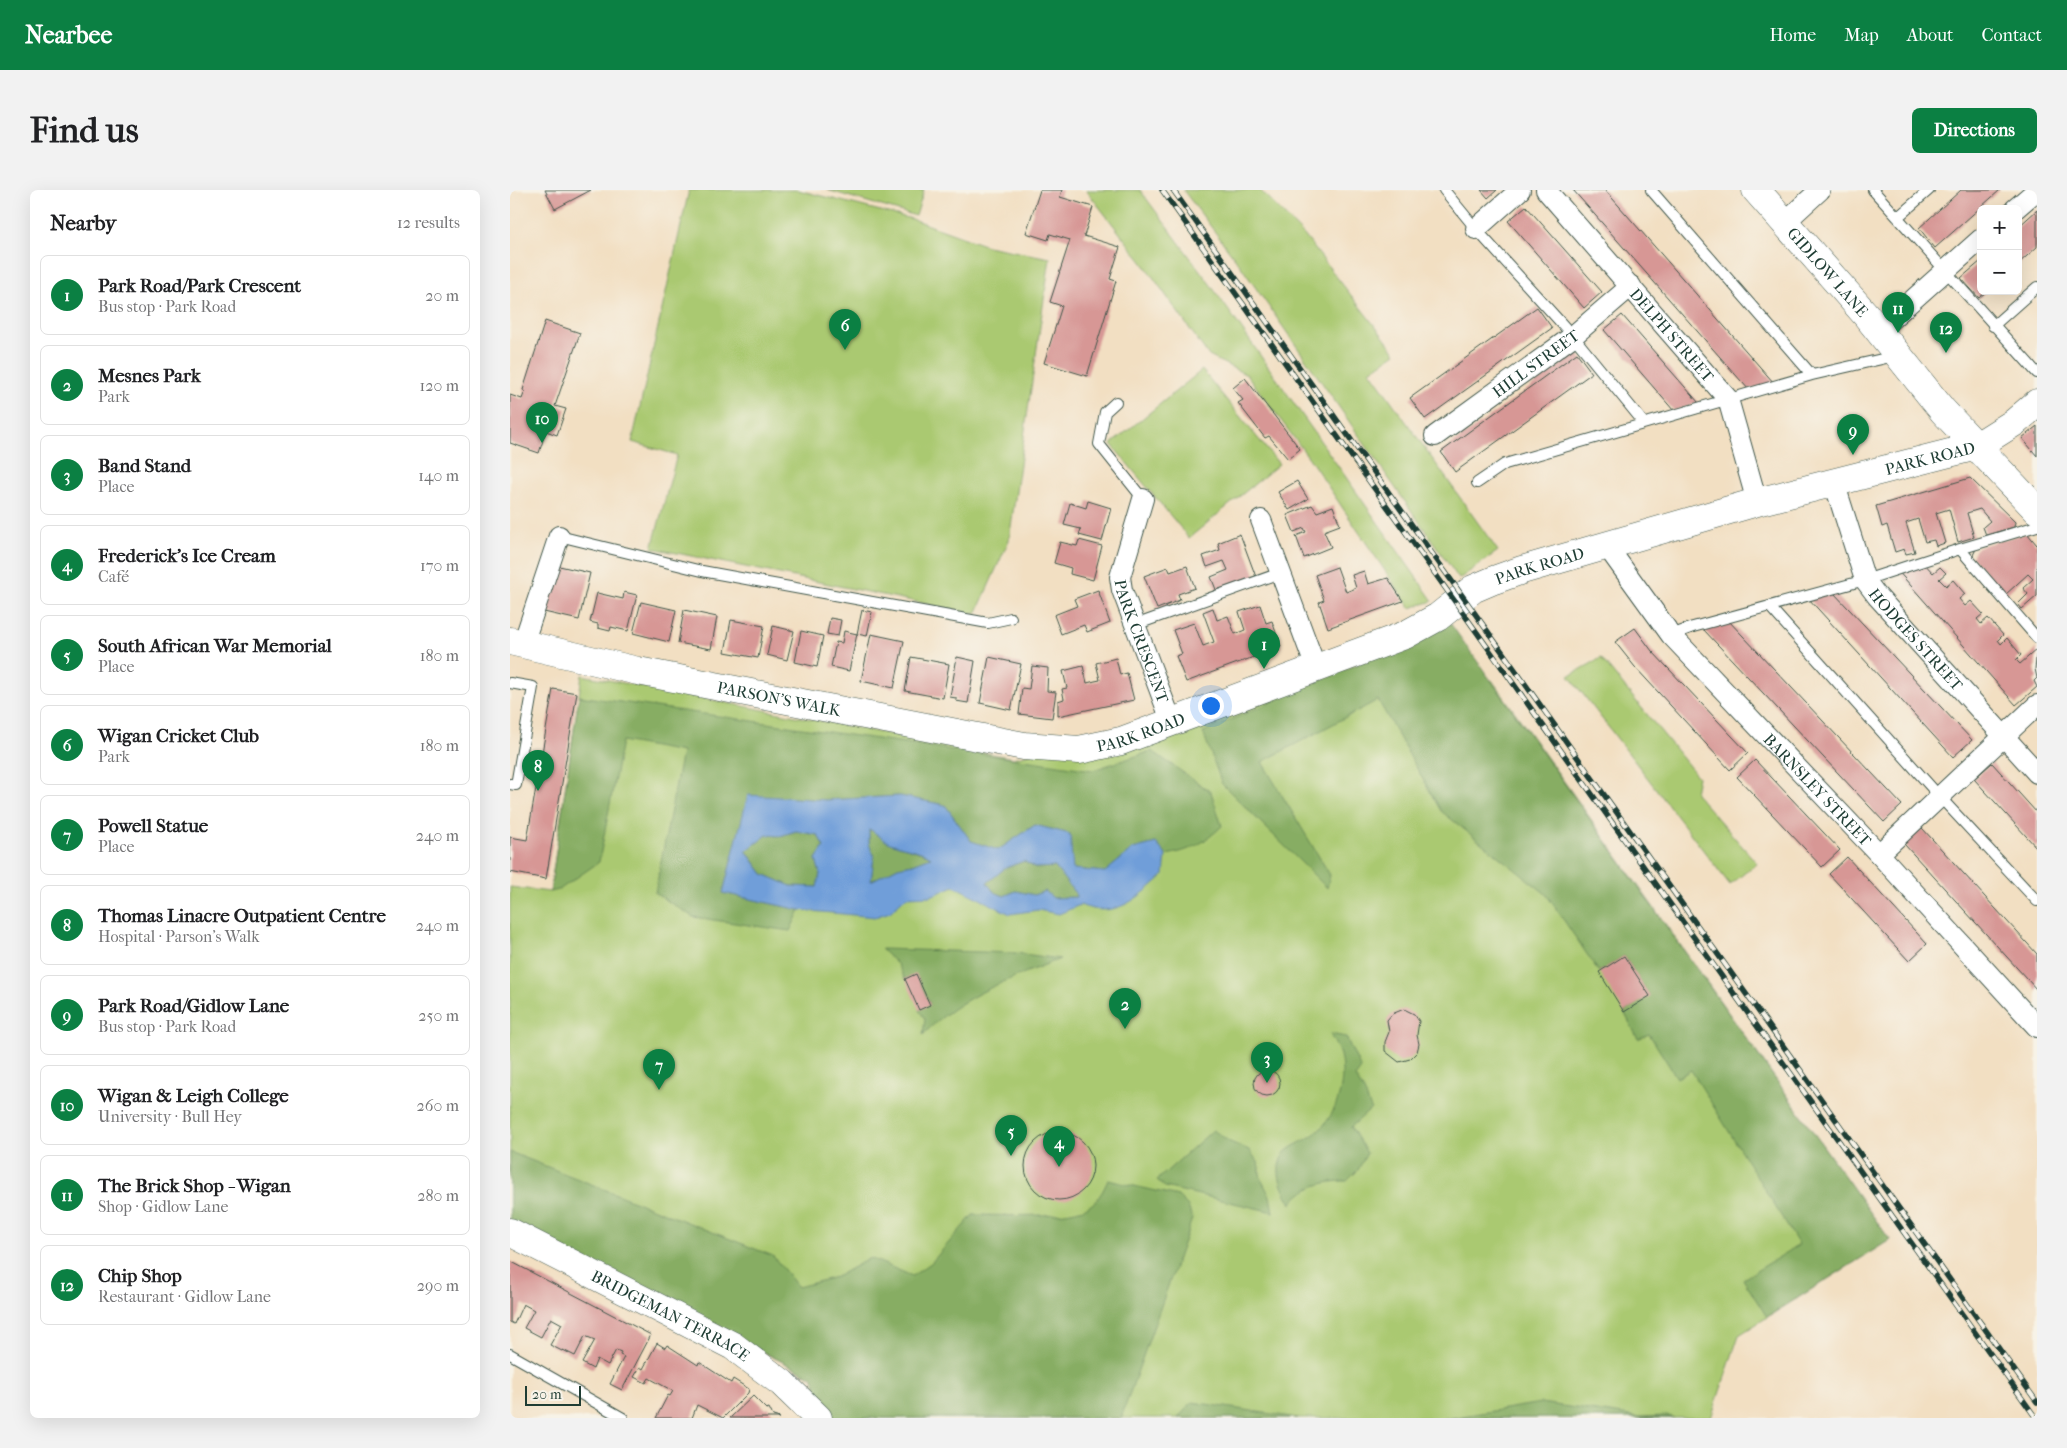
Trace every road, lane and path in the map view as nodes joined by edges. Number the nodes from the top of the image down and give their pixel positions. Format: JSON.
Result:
{"nodes":[{"id":1,"x":1444,"y":190,"type":"edge"},
{"id":2,"x":1520,"y":190,"type":"edge"},
{"id":3,"x":1546,"y":190,"type":"edge"},
{"id":4,"x":1651,"y":190,"type":"edge"},
{"id":5,"x":1756,"y":190,"type":"edge"},
{"id":6,"x":1820,"y":190,"type":"edge"},
{"id":7,"x":1873,"y":190,"type":"edge"},
{"id":8,"x":1929,"y":190,"type":"edge"},
{"id":9,"x":2036,"y":190,"type":"edge"},
{"id":10,"x":2019,"y":205,"type":"edge"},
{"id":11,"x":1898,"y":218,"type":"junction"},
{"id":12,"x":1785,"y":222,"type":"junction"},
{"id":13,"x":1476,"y":229,"type":"junction"},
{"id":14,"x":1977,"y":242,"type":"edge"},
{"id":15,"x":1944,"y":271,"type":"junction"},
{"id":16,"x":1631,"y":286,"type":"junction"},
{"id":17,"x":2037,"y":287,"type":"edge"},
{"id":18,"x":1993,"y":326,"type":"junction"},
{"id":19,"x":1879,"y":330,"type":"junction"},
{"id":20,"x":1573,"y":336,"type":"junction"},
{"id":21,"x":1900,"y":356,"type":"junction"},
{"id":22,"x":2037,"y":373,"type":"edge"},
{"id":23,"x":1812,"y":375,"type":"junction"},
{"id":24,"x":1728,"y":399,"type":"junction"},
{"id":25,"x":1116,"y":402,"type":"dead end"},
{"id":26,"x":2037,"y":403,"type":"edge"},
{"id":27,"x":1644,"y":423,"type":"junction"},
{"id":28,"x":1435,"y":436,"type":"dead end"},
{"id":29,"x":1977,"y":446,"type":"junction"},
{"id":30,"x":1834,"y":482,"type":"junction"},
{"id":31,"x":1477,"y":483,"type":"dead end"},
{"id":32,"x":1142,"y":499,"type":"joint"},
{"id":33,"x":1757,"y":502,"type":"junction"},
{"id":34,"x":2037,"y":510,"type":"edge"},
{"id":35,"x":1261,"y":520,"type":"dead end"},
{"id":36,"x":2037,"y":526,"type":"edge"},
{"id":37,"x":559,"y":536,"type":"joint"},
{"id":38,"x":1606,"y":545,"type":"junction"},
{"id":39,"x":1960,"y":549,"type":"junction"},
{"id":40,"x":1280,"y":573,"type":"junction"},
{"id":41,"x":1865,"y":580,"type":"junction"},
{"id":42,"x":1769,"y":606,"type":"junction"},
{"id":43,"x":1011,"y":618,"type":"dead end"},
{"id":44,"x":1135,"y":625,"type":"junction"},
{"id":45,"x":1671,"y":635,"type":"junction"},
{"id":46,"x":2037,"y":638,"type":"edge"},
{"id":47,"x":516,"y":642,"type":"edge"},
{"id":48,"x":1316,"y":668,"type":"junction"},
{"id":49,"x":510,"y":683,"type":"edge"},
{"id":50,"x":2037,"y":705,"type":"edge"},
{"id":51,"x":1172,"y":723,"type":"junction"},
{"id":52,"x":2004,"y":737,"type":"junction"},
{"id":53,"x":1050,"y":750,"type":"joint"},
{"id":54,"x":2037,"y":772,"type":"edge"},
{"id":55,"x":510,"y":784,"type":"edge"},
{"id":56,"x":1940,"y":797,"type":"junction"},
{"id":57,"x":1879,"y":854,"type":"junction"},
{"id":58,"x":2037,"y":901,"type":"edge"},
{"id":59,"x":2037,"y":1027,"type":"edge"},
{"id":60,"x":510,"y":1232,"type":"edge"},
{"id":61,"x":510,"y":1354,"type":"edge"},
{"id":62,"x":623,"y":1418,"type":"edge"},
{"id":63,"x":818,"y":1418,"type":"edge"}],
"edges":[{"from":1,"to":13,"type":"lane"},
{"from":2,"to":13,"type":"street"},
{"from":3,"to":16,"type":"street","name":"DELPH STREET"},
{"from":4,"to":23,"type":"lane"},
{"from":5,"to":12,"type":"main road","name":"GIDLOW LANE"},
{"from":6,"to":12,"type":"street"},
{"from":7,"to":11,"type":"lane"},
{"from":8,"to":11,"type":"lane"},
{"from":9,"to":10,"type":"street"},
{"from":11,"to":15,"type":"lane"},
{"from":12,"to":19,"type":"main road","name":"GIDLOW LANE"},
{"from":13,"to":20,"type":"lane"},
{"from":14,"to":15,"type":"street"},
{"from":15,"to":18,"type":"lane"},
{"from":15,"to":19,"type":"street"},
{"from":16,"to":20,"type":"street","name":"HILL STREET"},
{"from":16,"to":24,"type":"street","name":"DELPH STREET"},
{"from":17,"to":18,"type":"lane"},
{"from":18,"to":22,"type":"lane"},
{"from":19,"to":21,"type":"main road","name":"GIDLOW LANE"},
{"from":20,"to":27,"type":"lane"},
{"from":20,"to":28,"type":"street","name":"HILL STREET"},
{"from":21,"to":23,"type":"lane"},
{"from":21,"to":29,"type":"main road","name":"GIDLOW LANE"},
{"from":23,"to":24,"type":"lane"},
{"from":24,"to":27,"type":"lane"},
{"from":24,"to":33,"type":"street","name":"DELPH STREET"},
{"from":25,"to":32,"type":"lane"},
{"from":26,"to":29,"type":"main road","name":"PARK ROAD"},
{"from":27,"to":31,"type":"lane"},
{"from":29,"to":30,"type":"main road","name":"PARK ROAD"},
{"from":29,"to":34,"type":"main road","name":"GIDLOW LANE"},
{"from":30,"to":33,"type":"main road","name":"PARK ROAD"},
{"from":30,"to":41,"type":"street","name":"HODGES STREET"},
{"from":32,"to":44,"type":"street","name":"PARK CRESCENT"},
{"from":33,"to":38,"type":"main road","name":"PARK ROAD"},
{"from":35,"to":40,"type":"street"},
{"from":36,"to":39,"type":"lane"},
{"from":37,"to":43,"type":"lane"},
{"from":37,"to":47,"type":"street"},
{"from":38,"to":45,"type":"street","name":"BARNSLEY STREET"},
{"from":38,"to":48,"type":"main road","name":"PARK ROAD"},
{"from":39,"to":41,"type":"lane"},
{"from":39,"to":46,"type":"lane"},
{"from":40,"to":44,"type":"lane"},
{"from":40,"to":48,"type":"street"},
{"from":41,"to":42,"type":"lane"},
{"from":41,"to":52,"type":"street","name":"HODGES STREET"},
{"from":42,"to":45,"type":"lane"},
{"from":42,"to":56,"type":"lane"},
{"from":44,"to":51,"type":"street","name":"PARK CRESCENT"},
{"from":45,"to":57,"type":"street","name":"BARNSLEY STREET"},
{"from":47,"to":53,"type":"main road","name":"PARSON'S WALK"},
{"from":48,"to":51,"type":"main road","name":"PARK ROAD"},
{"from":49,"to":55,"type":"lane"},
{"from":50,"to":52,"type":"street"},
{"from":51,"to":53,"type":"main road","name":"PARK ROAD"},
{"from":52,"to":54,"type":"street","name":"HODGES STREET"},
{"from":52,"to":56,"type":"street"},
{"from":56,"to":57,"type":"street"},
{"from":56,"to":58,"type":"lane"},
{"from":57,"to":59,"type":"street","name":"BARNSLEY STREET"},
{"from":60,"to":63,"type":"main road","name":"BRIDGEMAN TERRACE"},
{"from":61,"to":62,"type":"lane"}]}
